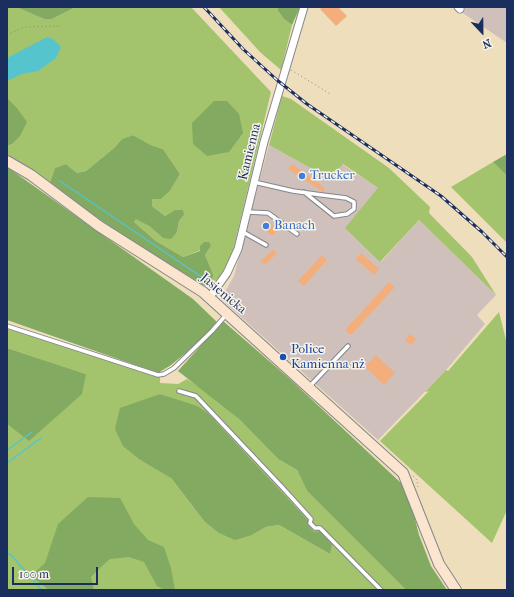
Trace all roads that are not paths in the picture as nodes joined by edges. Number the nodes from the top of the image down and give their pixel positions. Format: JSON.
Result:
{"nodes":[{"id":1,"x":304,"y":7,"type":"edge"},
{"id":2,"x":7,"y":161,"type":"edge"},
{"id":3,"x":254,"y":182,"type":"junction"},
{"id":4,"x":304,"y":192,"type":"junction"},
{"id":5,"x":248,"y":212,"type":"junction"},
{"id":6,"x":243,"y":232,"type":"junction"},
{"id":7,"x":297,"y":234,"type":"dead end"},
{"id":8,"x":266,"y":245,"type":"dead end"},
{"id":9,"x":209,"y":298,"type":"junction"},
{"id":10,"x":227,"y":314,"type":"junction"},
{"id":11,"x":7,"y":326,"type":"edge"},
{"id":12,"x":348,"y":346,"type":"dead end"},
{"id":13,"x":308,"y":388,"type":"junction"},
{"id":14,"x":178,"y":391,"type":"dead end"},
{"id":15,"x":381,"y":590,"type":"edge"},
{"id":16,"x":456,"y":590,"type":"edge"}],
"edges":[{"from":1,"to":3,"type":"street","name":"Kamienna"},
{"from":2,"to":9,"type":"main road","name":"Jasienicka"},
{"from":3,"to":4,"type":"lane"},
{"from":3,"to":5,"type":"street","name":"Kamienna"},
{"from":4,"to":4,"type":"lane"},
{"from":5,"to":6,"type":"street","name":"Kamienna"},
{"from":5,"to":7,"type":"lane"},
{"from":6,"to":8,"type":"lane"},
{"from":6,"to":9,"type":"street","name":"Kamienna"},
{"from":9,"to":10,"type":"main road","name":"Jasienicka"},
{"from":10,"to":11,"type":"lane"},
{"from":10,"to":13,"type":"main road","name":"Jasienicka"},
{"from":12,"to":13,"type":"lane"},
{"from":13,"to":16,"type":"main road","name":"Jasienicka"},
{"from":14,"to":15,"type":"lane"}]}
